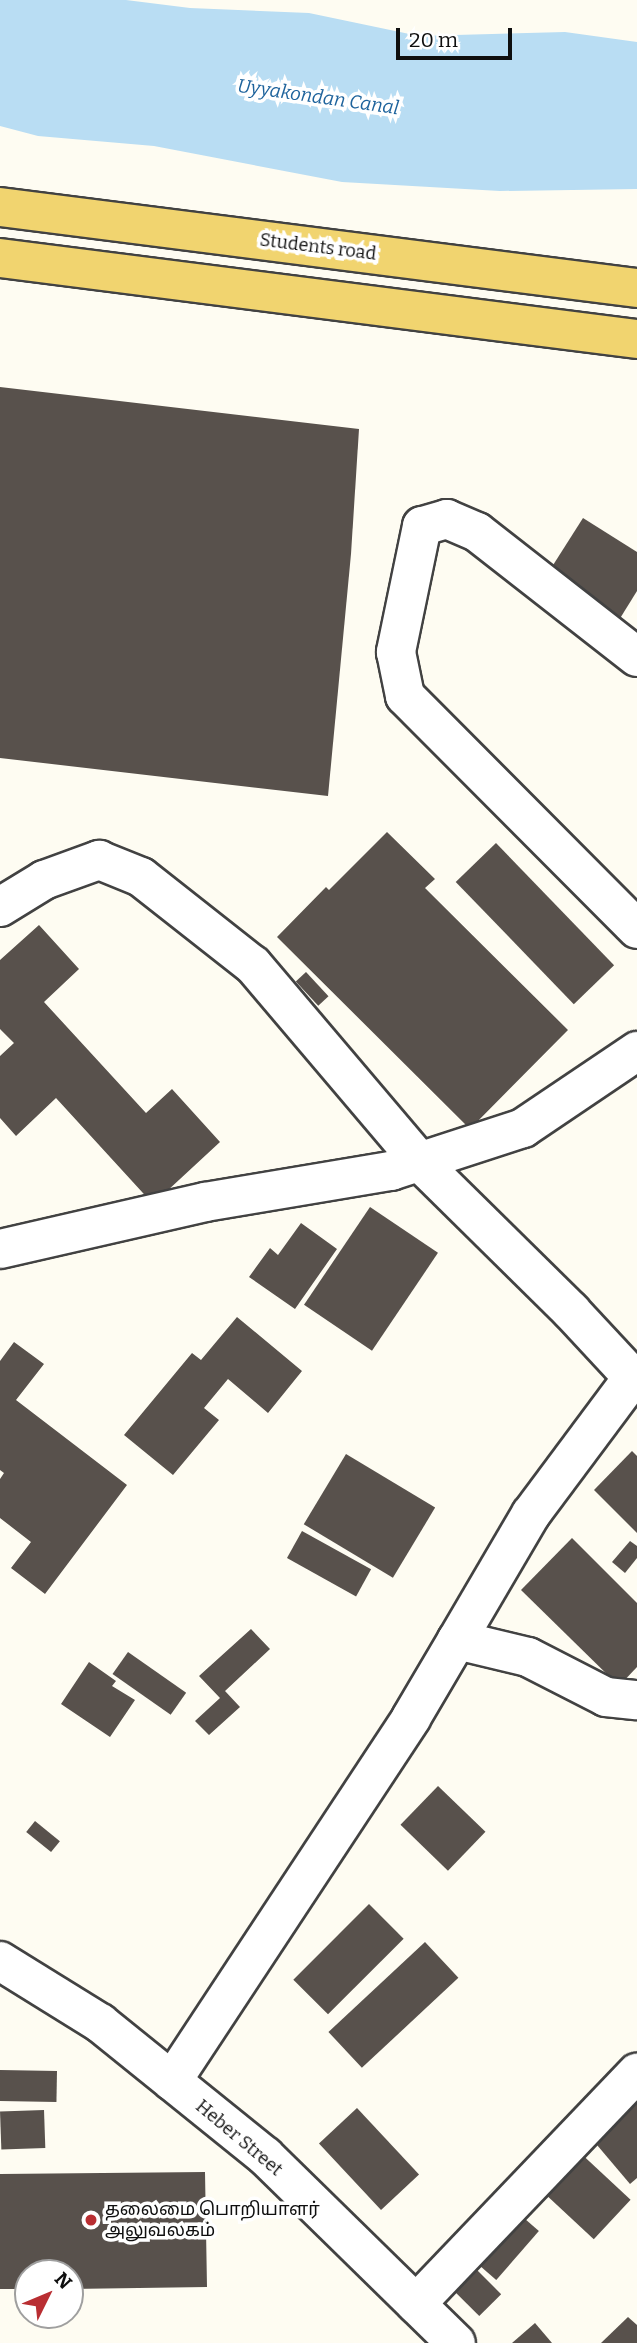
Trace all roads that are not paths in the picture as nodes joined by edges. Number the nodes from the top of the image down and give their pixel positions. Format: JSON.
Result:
{"nodes":[{"id":1,"x":0,"y":206,"type":"edge"},
{"id":2,"x":0,"y":258,"type":"edge"},
{"id":3,"x":637,"y":288,"type":"edge"},
{"id":4,"x":637,"y":339,"type":"edge"},
{"id":5,"x":637,"y":657,"type":"edge"},
{"id":6,"x":0,"y":908,"type":"edge"},
{"id":7,"x":637,"y":929,"type":"edge"},
{"id":8,"x":637,"y":1051,"type":"edge"},
{"id":9,"x":419,"y":1161,"type":"junction"},
{"id":10,"x":4,"y":1254,"type":"edge"},
{"id":11,"x":635,"y":1380,"type":"edge"},
{"id":12,"x":457,"y":1640,"type":"junction"},
{"id":13,"x":637,"y":1700,"type":"edge"},
{"id":14,"x":0,"y":1961,"type":"edge"},
{"id":15,"x":637,"y":2073,"type":"edge"},
{"id":16,"x":172,"y":2081,"type":"junction"},
{"id":17,"x":416,"y":2304,"type":"junction"},
{"id":18,"x":456,"y":2343,"type":"edge"}],
"edges":[{"from":1,"to":3,"type":"main road","name":"Students road"},
{"from":2,"to":4,"type":"main road"},
{"from":5,"to":7,"type":"street"},
{"from":6,"to":9,"type":"street"},
{"from":8,"to":9,"type":"street"},
{"from":9,"to":10,"type":"street"},
{"from":9,"to":11,"type":"street"},
{"from":11,"to":12,"type":"street"},
{"from":12,"to":13,"type":"street"},
{"from":12,"to":16,"type":"street"},
{"from":14,"to":16,"type":"street","name":"Heber Street"},
{"from":15,"to":17,"type":"street"},
{"from":16,"to":17,"type":"street","name":"Heber Street"},
{"from":17,"to":18,"type":"street","name":"Heber Street"}]}
